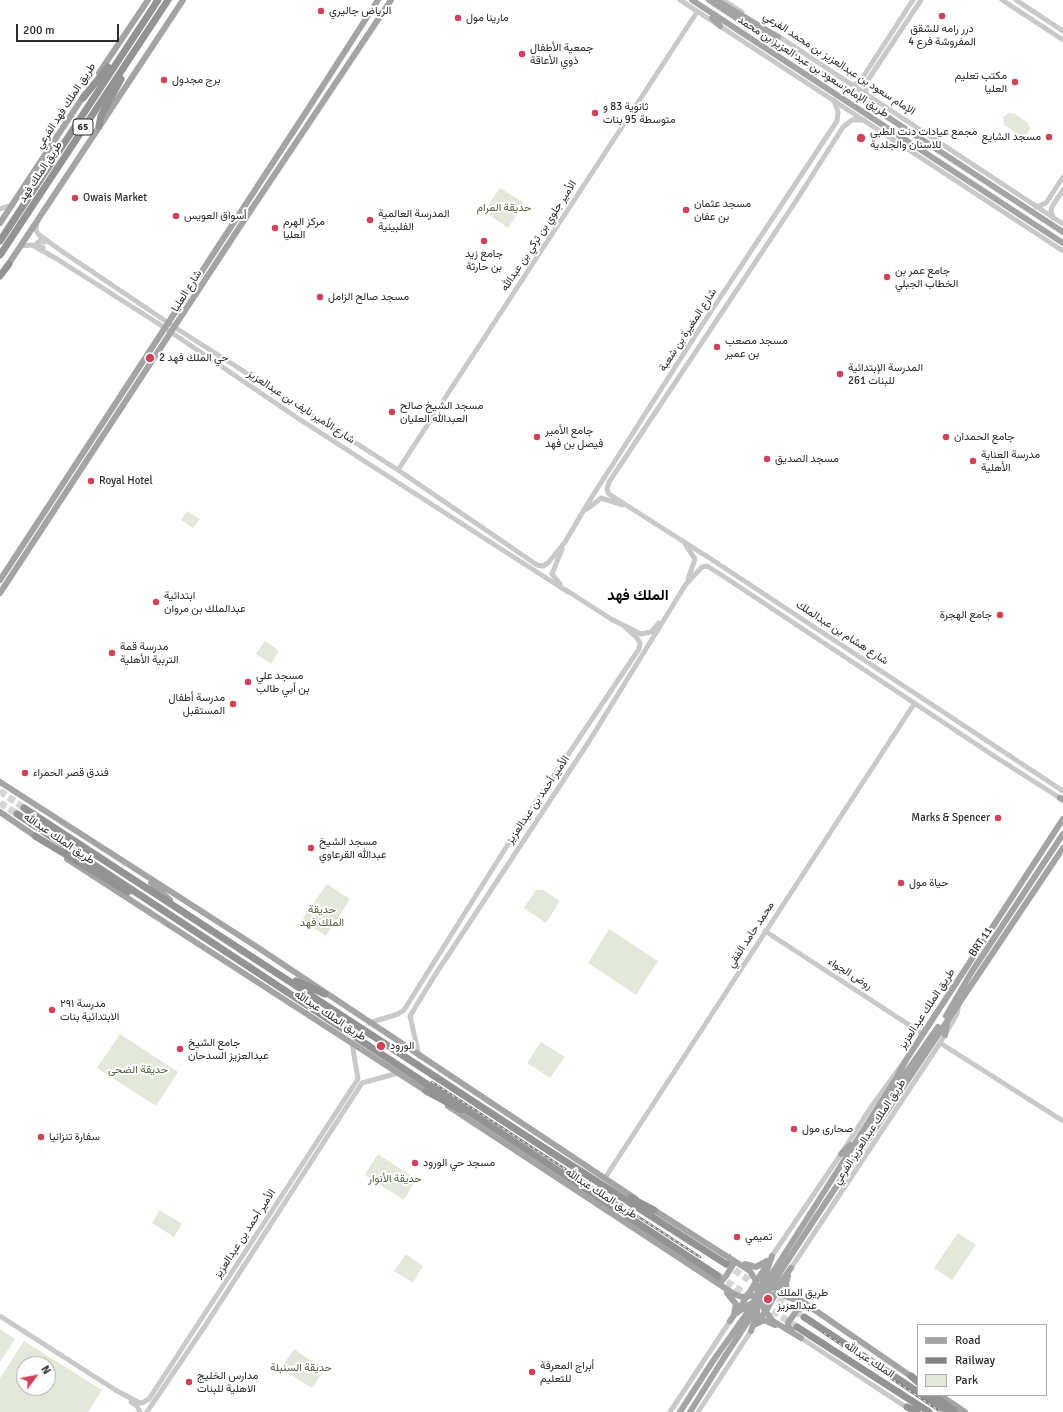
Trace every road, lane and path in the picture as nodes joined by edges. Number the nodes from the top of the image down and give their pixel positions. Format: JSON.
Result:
{"nodes":[{"id":1,"x":148,"y":0,"type":"edge"},
{"id":2,"x":158,"y":0,"type":"edge"},
{"id":3,"x":168,"y":0,"type":"edge"},
{"id":4,"x":183,"y":0,"type":"edge"},
{"id":5,"x":379,"y":0,"type":"edge"},
{"id":6,"x":388,"y":0,"type":"edge"},
{"id":7,"x":391,"y":0,"type":"edge"},
{"id":8,"x":680,"y":0,"type":"edge"},
{"id":9,"x":686,"y":0,"type":"edge"},
{"id":10,"x":692,"y":0,"type":"edge"},
{"id":11,"x":709,"y":0,"type":"edge"},
{"id":12,"x":716,"y":0,"type":"edge"},
{"id":13,"x":723,"y":0,"type":"edge"},
{"id":14,"x":913,"y":0,"type":"edge"},
{"id":15,"x":921,"y":0,"type":"edge"},
{"id":16,"x":1002,"y":0,"type":"edge"},
{"id":17,"x":1016,"y":0,"type":"edge"},
{"id":18,"x":697,"y":12,"type":"junction"},
{"id":19,"x":364,"y":22,"type":"junction"},
{"id":20,"x":720,"y":26,"type":"junction"},
{"id":21,"x":372,"y":28,"type":"junction"},
{"id":22,"x":1063,"y":31,"type":"edge"},
{"id":23,"x":778,"y":37,"type":"junction"},
{"id":24,"x":1063,"y":40,"type":"edge"},
{"id":25,"x":127,"y":46,"type":"junction"},
{"id":26,"x":132,"y":55,"type":"junction"},
{"id":27,"x":864,"y":82,"type":"junction"},
{"id":28,"x":852,"y":85,"type":"junction"},
{"id":29,"x":866,"y":94,"type":"junction"},
{"id":30,"x":83,"y":98,"type":"junction"},
{"id":31,"x":834,"y":100,"type":"junction"},
{"id":32,"x":864,"y":120,"type":"junction"},
{"id":33,"x":837,"y":122,"type":"junction"},
{"id":34,"x":99,"y":126,"type":"junction"},
{"id":35,"x":843,"y":126,"type":"junction"},
{"id":36,"x":276,"y":157,"type":"junction"},
{"id":37,"x":282,"y":162,"type":"junction"},
{"id":38,"x":1063,"y":177,"type":"edge"},
{"id":39,"x":1063,"y":190,"type":"edge"},
{"id":40,"x":1047,"y":202,"type":"junction"},
{"id":41,"x":12,"y":205,"type":"junction"},
{"id":42,"x":1053,"y":205,"type":"junction"},
{"id":43,"x":1036,"y":207,"type":"junction"},
{"id":44,"x":0,"y":209,"type":"edge"},
{"id":45,"x":1052,"y":218,"type":"junction"},
{"id":46,"x":37,"y":219,"type":"junction"},
{"id":47,"x":0,"y":223,"type":"edge"},
{"id":48,"x":1063,"y":224,"type":"edge"},
{"id":49,"x":1063,"y":232,"type":"edge"},
{"id":50,"x":0,"y":241,"type":"edge"},
{"id":51,"x":1063,"y":243,"type":"edge"},
{"id":52,"x":21,"y":246,"type":"junction"},
{"id":53,"x":60,"y":250,"type":"junction"},
{"id":54,"x":1063,"y":251,"type":"edge"},
{"id":55,"x":0,"y":255,"type":"edge"},
{"id":56,"x":58,"y":259,"type":"junction"},
{"id":57,"x":9,"y":264,"type":"joint"},
{"id":58,"x":0,"y":277,"type":"edge"},
{"id":59,"x":111,"y":283,"type":"junction"},
{"id":60,"x":107,"y":292,"type":"junction"},
{"id":61,"x":166,"y":325,"type":"junction"},
{"id":62,"x":173,"y":330,"type":"junction"},
{"id":63,"x":235,"y":365,"type":"junction"},
{"id":64,"x":232,"y":374,"type":"junction"},
{"id":65,"x":398,"y":470,"type":"junction"},
{"id":66,"x":609,"y":494,"type":"joint"},
{"id":67,"x":626,"y":505,"type":"junction"},
{"id":68,"x":583,"y":513,"type":"junction"},
{"id":69,"x":680,"y":539,"type":"junction"},
{"id":70,"x":564,"y":544,"type":"junction"},
{"id":71,"x":542,"y":566,"type":"joint"},
{"id":72,"x":707,"y":566,"type":"joint"},
{"id":73,"x":0,"y":580,"type":"edge"},
{"id":74,"x":686,"y":584,"type":"junction"},
{"id":75,"x":568,"y":592,"type":"junction"},
{"id":76,"x":0,"y":593,"type":"edge"},
{"id":77,"x":666,"y":615,"type":"junction"},
{"id":78,"x":624,"y":626,"type":"junction"},
{"id":79,"x":914,"y":704,"type":"junction"},
{"id":80,"x":0,"y":782,"type":"edge"},
{"id":81,"x":0,"y":788,"type":"edge"},
{"id":82,"x":1063,"y":791,"type":"edge"},
{"id":83,"x":20,"y":796,"type":"junction"},
{"id":84,"x":1062,"y":799,"type":"edge"},
{"id":85,"x":24,"y":808,"type":"tunnel mouth"},
{"id":86,"x":0,"y":812,"type":"edge"},
{"id":87,"x":17,"y":814,"type":"tunnel mouth"},
{"id":88,"x":48,"y":814,"type":"junction"},
{"id":89,"x":1063,"y":819,"type":"edge"},
{"id":90,"x":1063,"y":834,"type":"edge"},
{"id":91,"x":34,"y":836,"type":"junction"},
{"id":92,"x":1063,"y":848,"type":"edge"},
{"id":93,"x":172,"y":903,"type":"junction"},
{"id":94,"x":466,"y":910,"type":"junction"},
{"id":95,"x":474,"y":916,"type":"junction"},
{"id":96,"x":182,"y":922,"type":"junction"},
{"id":97,"x":766,"y":931,"type":"junction"},
{"id":98,"x":265,"y":965,"type":"junction"},
{"id":99,"x":272,"y":981,"type":"junction"},
{"id":100,"x":325,"y":994,"type":"junction"},
{"id":101,"x":960,"y":1004,"type":"junction"},
{"id":102,"x":948,"y":1012,"type":"junction"},
{"id":103,"x":947,"y":1021,"type":"junction"},
{"id":104,"x":369,"y":1023,"type":"junction"},
{"id":105,"x":333,"y":1029,"type":"junction"},
{"id":106,"x":923,"y":1034,"type":"junction"},
{"id":107,"x":945,"y":1035,"type":"junction"},
{"id":108,"x":352,"y":1043,"type":"junction"},
{"id":109,"x":940,"y":1043,"type":"junction"},
{"id":110,"x":419,"y":1056,"type":"junction"},
{"id":111,"x":906,"y":1060,"type":"junction"},
{"id":112,"x":398,"y":1073,"type":"junction"},
{"id":113,"x":459,"y":1082,"type":"junction"},
{"id":114,"x":426,"y":1091,"type":"junction"},
{"id":115,"x":499,"y":1117,"type":"junction"},
{"id":116,"x":1063,"y":1121,"type":"edge"},
{"id":117,"x":495,"y":1128,"type":"junction"},
{"id":118,"x":858,"y":1137,"type":"junction"},
{"id":119,"x":841,"y":1154,"type":"junction"},
{"id":120,"x":586,"y":1175,"type":"junction"},
{"id":121,"x":605,"y":1178,"type":"junction"},
{"id":122,"x":582,"y":1185,"type":"junction"},
{"id":123,"x":654,"y":1210,"type":"junction"},
{"id":124,"x":639,"y":1231,"type":"junction"},
{"id":125,"x":714,"y":1247,"type":"junction"},
{"id":126,"x":245,"y":1252,"type":"junction"},
{"id":127,"x":251,"y":1255,"type":"junction"},
{"id":128,"x":772,"y":1256,"type":"junction"},
{"id":129,"x":726,"y":1264,"type":"tunnel mouth"},
{"id":130,"x":791,"y":1268,"type":"junction"},
{"id":131,"x":718,"y":1276,"type":"tunnel mouth"},
{"id":132,"x":708,"y":1278,"type":"junction"},
{"id":133,"x":783,"y":1279,"type":"junction"},
{"id":134,"x":756,"y":1281,"type":"junction"},
{"id":135,"x":776,"y":1294,"type":"junction"},
{"id":136,"x":747,"y":1297,"type":"junction"},
{"id":137,"x":760,"y":1297,"type":"junction"},
{"id":138,"x":810,"y":1308,"type":"junction"},
{"id":139,"x":766,"y":1311,"type":"junction"},
{"id":140,"x":736,"y":1314,"type":"junction"},
{"id":141,"x":0,"y":1316,"type":"edge"},
{"id":142,"x":804,"y":1317,"type":"tunnel mouth"},
{"id":143,"x":730,"y":1321,"type":"junction"},
{"id":144,"x":797,"y":1327,"type":"tunnel mouth"},
{"id":145,"x":751,"y":1330,"type":"junction"},
{"id":146,"x":801,"y":1338,"type":"junction"},
{"id":147,"x":916,"y":1380,"type":"edge"},
{"id":148,"x":115,"y":1390,"type":"junction"},
{"id":149,"x":917,"y":1391,"type":"edge"},
{"id":150,"x":925,"y":1396,"type":"edge"},
{"id":151,"x":935,"y":1396,"type":"edge"},
{"id":152,"x":941,"y":1396,"type":"edge"},
{"id":153,"x":907,"y":1407,"type":"joint"},
{"id":154,"x":140,"y":1412,"type":"edge"},
{"id":155,"x":147,"y":1412,"type":"edge"},
{"id":156,"x":670,"y":1412,"type":"edge"},
{"id":157,"x":680,"y":1412,"type":"edge"},
{"id":158,"x":690,"y":1412,"type":"edge"},
{"id":159,"x":698,"y":1412,"type":"edge"},
{"id":160,"x":916,"y":1412,"type":"edge"},
{"id":161,"x":929,"y":1412,"type":"edge"},
{"id":162,"x":950,"y":1412,"type":"edge"},
{"id":163,"x":955,"y":1412,"type":"edge"},
{"id":164,"x":965,"y":1412,"type":"edge"}],
"edges":[{"from":1,"to":30,"type":"main road","name":"طريق الملك فهد الفرعي"},
{"from":2,"to":25,"type":"highway","name":"طريق الملك فهد","number":"65"},
{"from":3,"to":26,"type":"highway","name":"طريق الملك فهد","number":"65"},
{"from":4,"to":34,"type":"main road"},
{"from":5,"to":6,"type":"main road"},
{"from":5,"to":19,"type":"main road","name":"شارع العليا"},
{"from":7,"to":21,"type":"main road","name":"شارع العليا"},
{"from":8,"to":18,"type":"street"},
{"from":9,"to":20,"type":"main road"},
{"from":10,"to":51,"type":"main road","name":"طريق الإمام سعود بن عبد العزيز بن محمد"},
{"from":11,"to":49,"type":"main road","name":"طريق الإمام سعود بن عبد العزيز بن محمد"},
{"from":12,"to":23,"type":"main road"},
{"from":13,"to":23,"type":"street","name":"الإمام سعود بن عبدالعزيز بن محمد الفرعي"},
{"from":14,"to":27,"type":"street"},
{"from":15,"to":27,"type":"street"},
{"from":16,"to":24,"type":"street"},
{"from":17,"to":22,"type":"street"},
{"from":18,"to":20,"type":"street"},
{"from":18,"to":65,"type":"street","name":"الأمير جلوي بن تركي بن عبدالله"},
{"from":19,"to":21,"type":"main road"},
{"from":19,"to":36,"type":"main road","name":"شارع العليا"},
{"from":20,"to":31,"type":"street"},
{"from":21,"to":37,"type":"main road","name":"شارع العليا"},
{"from":23,"to":28,"type":"street","name":"الإمام سعود بن عبدالعزيز بن محمد الفرعي"},
{"from":25,"to":30,"type":"highway"},
{"from":25,"to":50,"type":"highway","name":"طريق الملك فهد","number":"65"},
{"from":26,"to":34,"type":"highway"},
{"from":26,"to":55,"type":"highway","name":"طريق الملك فهد","number":"65"},
{"from":27,"to":28,"type":"street"},
{"from":27,"to":29,"type":"street"},
{"from":28,"to":29,"type":"street","name":"الإمام سعود بن عبدالعزيز بن محمد الفرعي"},
{"from":29,"to":43,"type":"street","name":"الإمام سعود بن عبدالعزيز بن محمد الفرعي"},
{"from":30,"to":41,"type":"main road","name":"طريق الملك فهد الفرعي"},
{"from":31,"to":32,"type":"street"},
{"from":31,"to":33,"type":"street"},
{"from":32,"to":35,"type":"street"},
{"from":32,"to":54,"type":"street"},
{"from":33,"to":35,"type":"street"},
{"from":33,"to":68,"type":"street","name":"شارع المغيرة بن شعبة"},
{"from":34,"to":46,"type":"main road"},
{"from":35,"to":66,"type":"street","name":"شارع المغيرة بن شعبة"},
{"from":36,"to":37,"type":"main road"},
{"from":36,"to":61,"type":"main road","name":"شارع العليا"},
{"from":37,"to":62,"type":"main road","name":"شارع العليا"},
{"from":38,"to":40,"type":"street"},
{"from":39,"to":42,"type":"street"},
{"from":40,"to":42,"type":"street"},
{"from":40,"to":43,"type":"street"},
{"from":41,"to":44,"type":"street"},
{"from":41,"to":47,"type":"main road","name":"طريق الملك فهد الفرعي"},
{"from":42,"to":45,"type":"street"},
{"from":43,"to":45,"type":"street","name":"الإمام سعود بن عبدالعزيز بن محمد الفرعي"},
{"from":45,"to":48,"type":"street","name":"الإمام سعود بن عبدالعزيز بن محمد الفرعي"},
{"from":46,"to":52,"type":"main road"},
{"from":46,"to":53,"type":"street","name":"شارع الأمير نايف بن عبدالعزيز"},
{"from":52,"to":56,"type":"street","name":"شارع الأمير نايف بن عبدالعزيز"},
{"from":52,"to":57,"type":"main road"},
{"from":53,"to":56,"type":"street"},
{"from":53,"to":59,"type":"street","name":"شارع الأمير نايف بن عبدالعزيز"},
{"from":56,"to":60,"type":"street","name":"شارع الأمير نايف بن عبدالعزيز"},
{"from":57,"to":58,"type":"highway"},
{"from":59,"to":60,"type":"street"},
{"from":59,"to":61,"type":"street","name":"شارع الأمير نايف بن عبدالعزيز"},
{"from":60,"to":61,"type":"street","name":"شارع الأمير نايف بن عبدالعزيز"},
{"from":61,"to":62,"type":"street","name":"شارع الأمير نايف بن عبدالعزيز"},
{"from":61,"to":73,"type":"main road","name":"شارع العليا"},
{"from":62,"to":63,"type":"street","name":"شارع الأمير نايف بن عبدالعزيز"},
{"from":62,"to":64,"type":"street","name":"شارع الأمير نايف بن عبدالعزيز"},
{"from":62,"to":76,"type":"main road","name":"شارع العليا"},
{"from":63,"to":64,"type":"street"},
{"from":63,"to":65,"type":"street","name":"شارع الأمير نايف بن عبدالعزيز"},
{"from":64,"to":75,"type":"street","name":"شارع الأمير نايف بن عبدالعزيز"},
{"from":65,"to":71,"type":"street","name":"شارع الأمير نايف بن عبدالعزيز"},
{"from":66,"to":67,"type":"street","name":"شارع هشام بن عبدالملك"},
{"from":67,"to":68,"type":"street"},
{"from":67,"to":69,"type":"street","name":"شارع هشام بن عبدالملك"},
{"from":68,"to":70,"type":"street","name":"شارع المغيرة بن شعبة"},
{"from":69,"to":74,"type":"street"},
{"from":69,"to":82,"type":"street","name":"شارع هشام بن عبدالملك"},
{"from":70,"to":71,"type":"street","name":"شارع المغيرة بن شعبة"},
{"from":70,"to":75,"type":"street"},
{"from":72,"to":74,"type":"street","name":"الأمير أحمد بن عبدالعزيز"},
{"from":72,"to":79,"type":"street","name":"شارع هشام بن عبدالملك"},
{"from":74,"to":77,"type":"street","name":"الأمير أحمد بن عبدالعزيز"},
{"from":75,"to":78,"type":"street"},
{"from":77,"to":78,"type":"street"},
{"from":77,"to":95,"type":"street","name":"الأمير أحمد بن عبدالعزيز"},
{"from":78,"to":94,"type":"street","name":"الأمير أحمد بن عبدالعزيز"},
{"from":79,"to":84,"type":"street","name":"شارع هشام بن عبدالملك"},
{"from":79,"to":97,"type":"street","name":"محمد حامد الفقي"},
{"from":80,"to":83,"type":"main road"},
{"from":81,"to":83,"type":"main road"},
{"from":83,"to":88,"type":"main road"},
{"from":85,"to":93,"type":"highway","name":"طريق الملك عبدالله"},
{"from":86,"to":91,"type":"main road","name":"طريق الملك عبدالله"},
{"from":87,"to":96,"type":"highway","name":"طريق الملك عبدالله"},
{"from":88,"to":93,"type":"main road"},
{"from":88,"to":100,"type":"main road"},
{"from":89,"to":106,"type":"main road","name":"طريق الملك عبدالعزيز"},
{"from":90,"to":102,"type":"main road","name":"BRT 11"},
{"from":91,"to":96,"type":"highway"},
{"from":91,"to":105,"type":"main road","name":"طريق الملك عبدالله"},
{"from":92,"to":101,"type":"main road"},
{"from":93,"to":98,"type":"highway","name":"طريق الملك عبدالله"},
{"from":94,"to":95,"type":"street"},
{"from":94,"to":104,"type":"street","name":"الأمير أحمد بن عبدالعزيز"},
{"from":95,"to":110,"type":"street","name":"الأمير أحمد بن عبدالعزيز"},
{"from":96,"to":99,"type":"highway","name":"طريق الملك عبدالله"},
{"from":97,"to":106,"type":"street","name":"روض الجواء"},
{"from":97,"to":121,"type":"street","name":"محمد حامد الفقي"},
{"from":98,"to":100,"type":"highway"},
{"from":98,"to":115,"type":"highway","name":"طريق الملك عبدالله"},
{"from":99,"to":105,"type":"main road"},
{"from":99,"to":117,"type":"highway","name":"طريق الملك عبدالله"},
{"from":100,"to":104,"type":"main road"},
{"from":101,"to":103,"type":"main road"},
{"from":101,"to":107,"type":"street","name":"طريق الملك عبدالعزيز الفرعي"},
{"from":102,"to":103,"type":"main road"},
{"from":102,"to":118,"type":"main road","name":"BRT 11"},
{"from":103,"to":107,"type":"main road"},
{"from":103,"to":158,"type":"main road","bridge":true},
{"from":104,"to":110,"type":"main road"},
{"from":105,"to":108,"type":"main road","name":"طريق الملك عبدالله"},
{"from":106,"to":111,"type":"main road","name":"طريق الملك عبدالعزيز"},
{"from":107,"to":109,"type":"street","name":"طريق الملك عبدالعزيز الفرعي"},
{"from":108,"to":112,"type":"main road","name":"طريق الملك عبدالله"},
{"from":108,"to":126,"type":"street","name":"الأمير أحمد بن عبدالعزيز"},
{"from":109,"to":116,"type":"street"},
{"from":109,"to":130,"type":"street","name":"طريق الملك عبدالعزيز الفرعي"},
{"from":110,"to":113,"type":"main road"},
{"from":111,"to":118,"type":"main road","name":"طريق الملك عبدالعزيز"},
{"from":111,"to":119,"type":"street","name":"طريق الملك عبدالعزيز الفرعي"},
{"from":112,"to":114,"type":"main road","name":"طريق الملك عبدالله"},
{"from":112,"to":127,"type":"street","name":"الأمير أحمد بن عبدالعزيز"},
{"from":113,"to":115,"type":"main road"},
{"from":113,"to":121,"type":"main road"},
{"from":114,"to":117,"type":"highway"},
{"from":114,"to":124,"type":"main road","name":"طريق الملك عبدالله"},
{"from":115,"to":120,"type":"highway","name":"طريق الملك عبدالله"},
{"from":117,"to":122,"type":"highway","name":"طريق الملك عبدالله"},
{"from":118,"to":119,"type":"main road","name":"BRT 11"},
{"from":118,"to":157,"type":"main road","name":"طريق الملك عبدالعزيز","bridge":true},
{"from":119,"to":128,"type":"street","name":"طريق الملك عبدالعزيز الفرعي"},
{"from":120,"to":123,"type":"highway"},
{"from":120,"to":129,"type":"highway","name":"طريق الملك عبدالله"},
{"from":121,"to":123,"type":"main road"},
{"from":122,"to":124,"type":"main road"},
{"from":122,"to":131,"type":"highway","name":"طريق الملك عبدالله"},
{"from":123,"to":125,"type":"main road"},
{"from":124,"to":132,"type":"main road","name":"طريق الملك عبدالله"},
{"from":125,"to":128,"type":"main road"},
{"from":125,"to":132,"type":"main road"},
{"from":125,"to":134,"type":"main road"},
{"from":126,"to":127,"type":"street"},
{"from":126,"to":148,"type":"street","name":"الأمير أحمد بن عبدالعزيز"},
{"from":127,"to":155,"type":"street","name":"الأمير أحمد بن عبدالعزيز"},
{"from":128,"to":130,"type":"main road"},
{"from":128,"to":134,"type":"main road"},
{"from":128,"to":137,"type":"main road"},
{"from":130,"to":133,"type":"main road"},
{"from":130,"to":138,"type":"main road"},
{"from":132,"to":136,"type":"main road"},
{"from":132,"to":143,"type":"main road"},
{"from":133,"to":135,"type":"main road"},
{"from":133,"to":137,"type":"main road"},
{"from":134,"to":136,"type":"main road"},
{"from":134,"to":137,"type":"main road"},
{"from":135,"to":137,"type":"main road"},
{"from":135,"to":138,"type":"main road"},
{"from":135,"to":139,"type":"main road"},
{"from":136,"to":137,"type":"main road"},
{"from":136,"to":140,"type":"main road"},
{"from":137,"to":139,"type":"main road"},
{"from":137,"to":140,"type":"main road"},
{"from":137,"to":145,"type":"main road"},
{"from":138,"to":146,"type":"main road"},
{"from":138,"to":147,"type":"main road"},
{"from":139,"to":145,"type":"main road"},
{"from":139,"to":146,"type":"main road"},
{"from":140,"to":143,"type":"main road"},
{"from":141,"to":148,"type":"street"},
{"from":142,"to":149,"type":"highway","name":"الملك عبدالله"},
{"from":143,"to":145,"type":"main road"},
{"from":143,"to":156,"type":"street"},
{"from":144,"to":161,"type":"highway","name":"الملك عبدالله"},
{"from":145,"to":146,"type":"main road"},
{"from":145,"to":159,"type":"street"},
{"from":146,"to":153,"type":"street"},
{"from":148,"to":154,"type":"street"},
{"from":150,"to":162,"type":"highway"},
{"from":151,"to":163,"type":"highway"},
{"from":152,"to":164,"type":"main road"},
{"from":153,"to":160,"type":"highway"}]}
